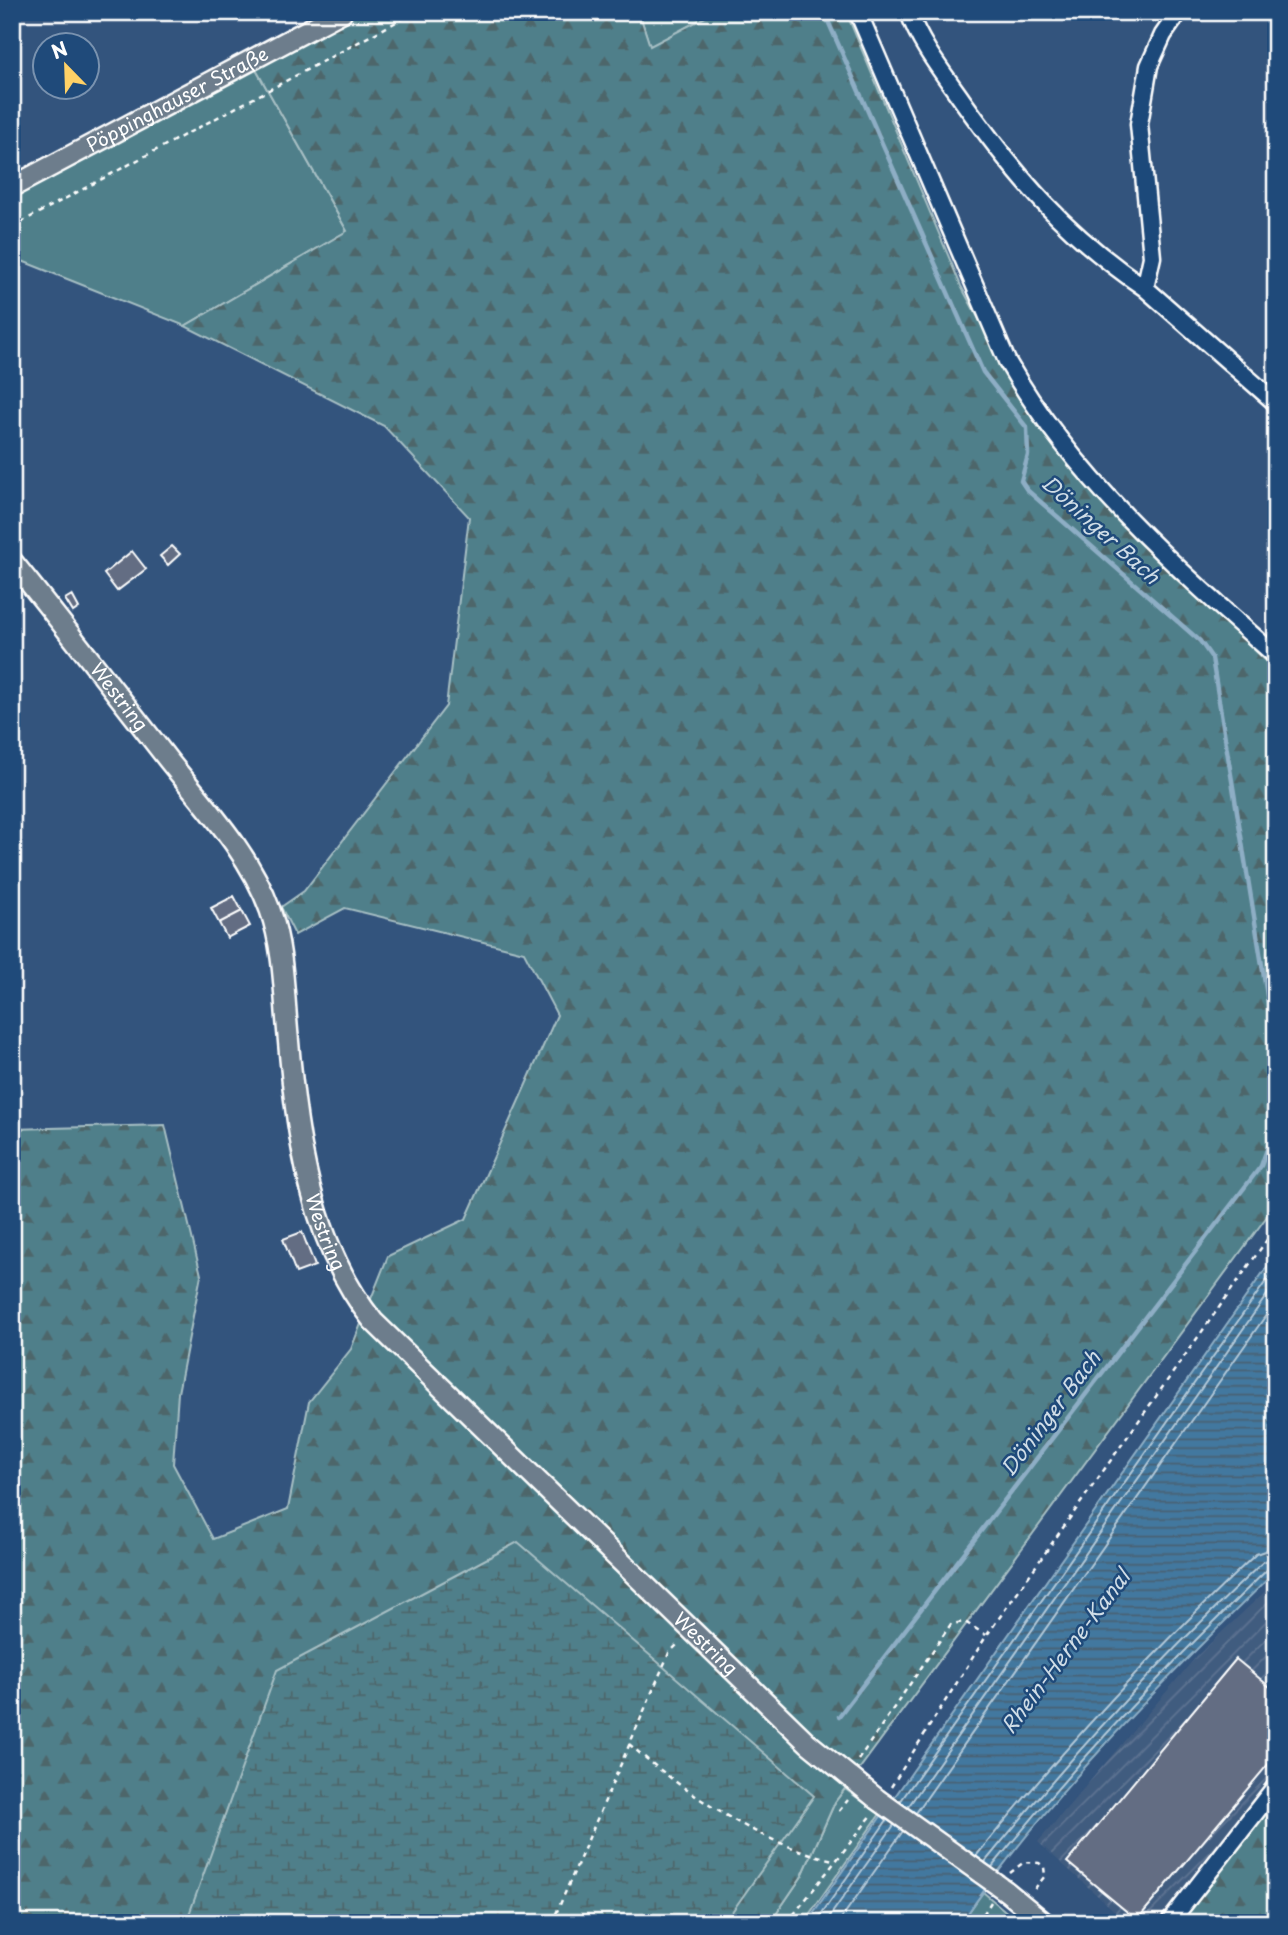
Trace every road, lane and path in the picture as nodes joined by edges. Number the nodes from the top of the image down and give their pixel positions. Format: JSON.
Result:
{"nodes":[{"id":1,"x":342,"y":12,"type":"edge"},
{"id":2,"x":415,"y":12,"type":"edge"},
{"id":3,"x":858,"y":12,"type":"edge"},
{"id":4,"x":909,"y":12,"type":"edge"},
{"id":5,"x":1179,"y":12,"type":"edge"},
{"id":6,"x":12,"y":187,"type":"edge"},
{"id":7,"x":12,"y":227,"type":"edge"},
{"id":8,"x":1145,"y":288,"type":"junction"},
{"id":9,"x":1276,"y":402,"type":"edge"},
{"id":10,"x":12,"y":561,"type":"edge"},
{"id":11,"x":1276,"y":656,"type":"edge"},
{"id":12,"x":1276,"y":1227,"type":"edge"},
{"id":13,"x":692,"y":1630,"type":"junction"},
{"id":14,"x":987,"y":1635,"type":"junction"},
{"id":15,"x":629,"y":1744,"type":"junction"},
{"id":16,"x":1276,"y":1786,"type":"edge"},
{"id":17,"x":849,"y":1787,"type":"junction"},
{"id":18,"x":880,"y":1801,"type":"junction"},
{"id":19,"x":839,"y":1811,"type":"dead end"},
{"id":20,"x":834,"y":1860,"type":"junction"},
{"id":21,"x":552,"y":1923,"type":"edge"},
{"id":22,"x":787,"y":1923,"type":"edge"},
{"id":23,"x":1045,"y":1923,"type":"edge"},
{"id":24,"x":1169,"y":1923,"type":"edge"}],
"edges":[{"from":1,"to":6,"type":"main road","name":"Pöppinghauser Straße"},
{"from":2,"to":7,"type":"path"},
{"from":3,"to":11,"type":"lane"},
{"from":4,"to":8,"type":"lane"},
{"from":5,"to":8,"type":"lane"},
{"from":8,"to":9,"type":"lane"},
{"from":10,"to":13,"type":"main road","name":"Westring"},
{"from":12,"to":14,"type":"path"},
{"from":13,"to":15,"type":"path"},
{"from":13,"to":17,"type":"main road","name":"Westring"},
{"from":14,"to":17,"type":"path"},
{"from":14,"to":18,"type":"path"},
{"from":15,"to":20,"type":"path"},
{"from":15,"to":21,"type":"path"},
{"from":16,"to":24,"type":"lane"},
{"from":17,"to":18,"type":"main road","name":"Westring"},
{"from":17,"to":19,"type":"path"},
{"from":18,"to":20,"type":"path"},
{"from":18,"to":23,"type":"main road","name":"Westring","bridge":true},
{"from":20,"to":22,"type":"path"}]}
